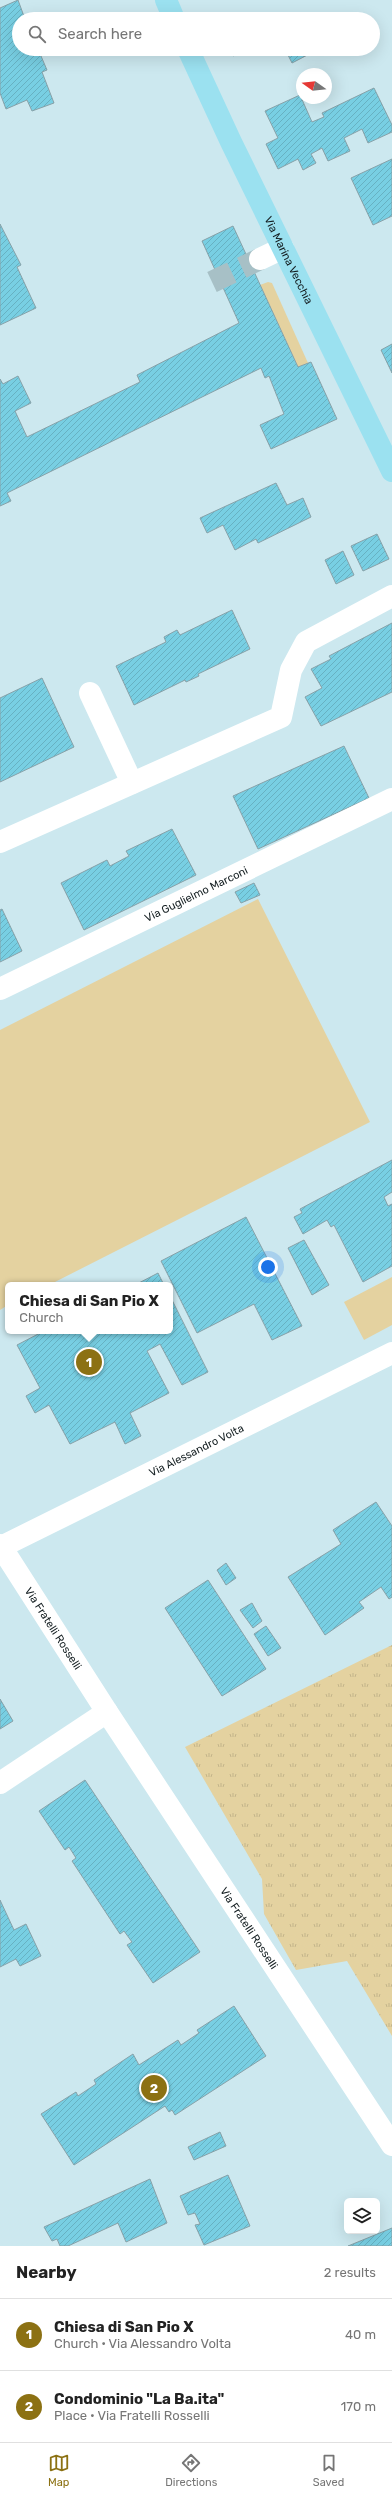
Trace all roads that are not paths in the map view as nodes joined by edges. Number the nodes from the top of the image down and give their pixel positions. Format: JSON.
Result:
{"nodes":[{"id":1,"x":166,"y":0,"type":"edge"},
{"id":2,"x":171,"y":12,"type":"edge"},
{"id":3,"x":191,"y":56,"type":"edge"},
{"id":4,"x":283,"y":248,"type":"junction"},
{"id":5,"x":260,"y":259,"type":"tunnel mouth"},
{"id":6,"x":392,"y":471,"type":"edge"},
{"id":7,"x":392,"y":596,"type":"edge"},
{"id":8,"x":90,"y":693,"type":"dead end"},
{"id":9,"x":132,"y":783,"type":"junction"},
{"id":10,"x":392,"y":799,"type":"edge"},
{"id":11,"x":0,"y":842,"type":"edge"},
{"id":12,"x":0,"y":989,"type":"edge"},
{"id":13,"x":392,"y":1353,"type":"edge"},
{"id":14,"x":1,"y":1546,"type":"edge"},
{"id":15,"x":107,"y":1712,"type":"junction"},
{"id":16,"x":0,"y":1783,"type":"edge"},
{"id":17,"x":392,"y":2145,"type":"edge"}],
"edges":[{"from":1,"to":2,"type":"main road"},
{"from":3,"to":4,"type":"main road","name":"Via Marina Vecchia"},
{"from":4,"to":5,"type":"street"},
{"from":4,"to":6,"type":"main road","name":"Via Marina Vecchia"},
{"from":7,"to":9,"type":"street"},
{"from":8,"to":9,"type":"street"},
{"from":9,"to":11,"type":"street"},
{"from":10,"to":12,"type":"street","name":"Via Guglielmo Marconi"},
{"from":13,"to":14,"type":"street","name":"Via Alessandro Volta"},
{"from":14,"to":15,"type":"street","name":"Via Fratelli Rosselli"},
{"from":15,"to":16,"type":"street"},
{"from":15,"to":17,"type":"street","name":"Via Fratelli Rosselli"}]}
